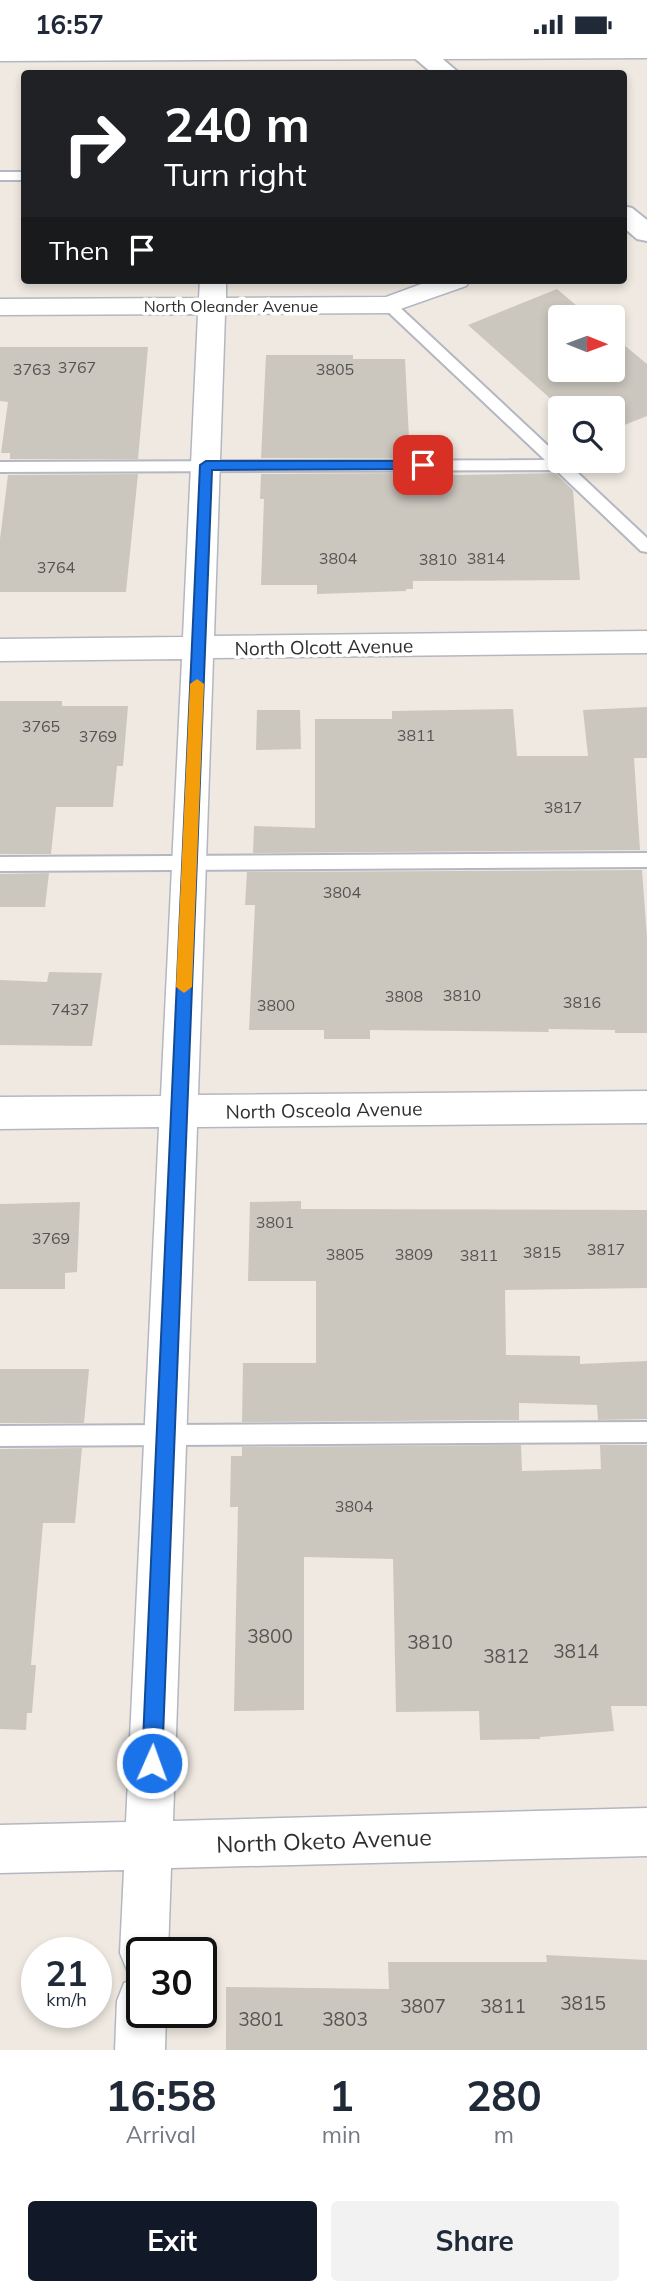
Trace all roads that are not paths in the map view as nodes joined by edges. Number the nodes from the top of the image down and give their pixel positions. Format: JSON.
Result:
{"nodes":[{"id":1,"x":418,"y":50,"type":"edge"},
{"id":2,"x":123,"y":51,"type":"edge"},
{"id":3,"x":647,"y":51,"type":"edge"},
{"id":4,"x":0,"y":54,"type":"edge"},
{"id":5,"x":222,"y":63,"type":"edge"},
{"id":6,"x":443,"y":70,"type":"edge"},
{"id":7,"x":0,"y":176,"type":"edge"},
{"id":8,"x":21,"y":176,"type":"edge"},
{"id":9,"x":446,"y":284,"type":"edge"},
{"id":10,"x":213,"y":293,"type":"edge"},
{"id":11,"x":389,"y":305,"type":"junction"},
{"id":12,"x":0,"y":307,"type":"edge"},
{"id":13,"x":548,"y":454,"type":"edge"},
{"id":14,"x":548,"y":464,"type":"edge"},
{"id":15,"x":206,"y":465,"type":"junction"},
{"id":16,"x":0,"y":467,"type":"edge"},
{"id":17,"x":569,"y":473,"type":"edge"},
{"id":18,"x":647,"y":547,"type":"edge"},
{"id":19,"x":647,"y":642,"type":"edge"},
{"id":20,"x":198,"y":649,"type":"junction"},
{"id":21,"x":0,"y":650,"type":"edge"},
{"id":22,"x":647,"y":860,"type":"edge"},
{"id":23,"x":189,"y":863,"type":"junction"},
{"id":24,"x":0,"y":864,"type":"edge"},
{"id":25,"x":647,"y":1107,"type":"edge"},
{"id":26,"x":179,"y":1111,"type":"junction"},
{"id":27,"x":0,"y":1113,"type":"edge"},
{"id":28,"x":647,"y":1432,"type":"edge"},
{"id":29,"x":166,"y":1434,"type":"junction"},
{"id":30,"x":0,"y":1437,"type":"edge"},
{"id":31,"x":647,"y":1832,"type":"edge"},
{"id":32,"x":148,"y":1845,"type":"junction"},
{"id":33,"x":0,"y":1850,"type":"edge"},
{"id":34,"x":145,"y":1937,"type":"edge"},
{"id":35,"x":141,"y":2028,"type":"edge"},
{"id":36,"x":140,"y":2050,"type":"edge"}],
"edges":[{"from":1,"to":3,"type":"street"},
{"from":1,"to":5,"type":"street"},
{"from":1,"to":6,"type":"main road"},
{"from":2,"to":4,"type":"street"},
{"from":2,"to":5,"type":"street"},
{"from":7,"to":8,"type":"lane"},
{"from":9,"to":11,"type":"street","name":"North Oleander Avenue"},
{"from":10,"to":11,"type":"street","name":"North Oleander Avenue"},
{"from":10,"to":12,"type":"street","name":"North Oleander Avenue"},
{"from":10,"to":15,"type":"street"},
{"from":11,"to":13,"type":"lane"},
{"from":14,"to":15,"type":"lane"},
{"from":15,"to":16,"type":"lane"},
{"from":15,"to":20,"type":"street"},
{"from":17,"to":18,"type":"lane"},
{"from":19,"to":20,"type":"street","name":"North Olcott Avenue"},
{"from":20,"to":21,"type":"street","name":"North Olcott Avenue"},
{"from":20,"to":23,"type":"street"},
{"from":22,"to":23,"type":"lane"},
{"from":23,"to":24,"type":"lane"},
{"from":23,"to":26,"type":"street"},
{"from":25,"to":26,"type":"street","name":"North Osceola Avenue"},
{"from":26,"to":27,"type":"street","name":"North Osceola Avenue"},
{"from":26,"to":29,"type":"street"},
{"from":28,"to":29,"type":"lane"},
{"from":29,"to":30,"type":"lane"},
{"from":29,"to":32,"type":"street"},
{"from":31,"to":32,"type":"street","name":"North Oketo Avenue"},
{"from":32,"to":33,"type":"street","name":"North Oketo Avenue"},
{"from":32,"to":34,"type":"street"},
{"from":35,"to":36,"type":"street"}]}
